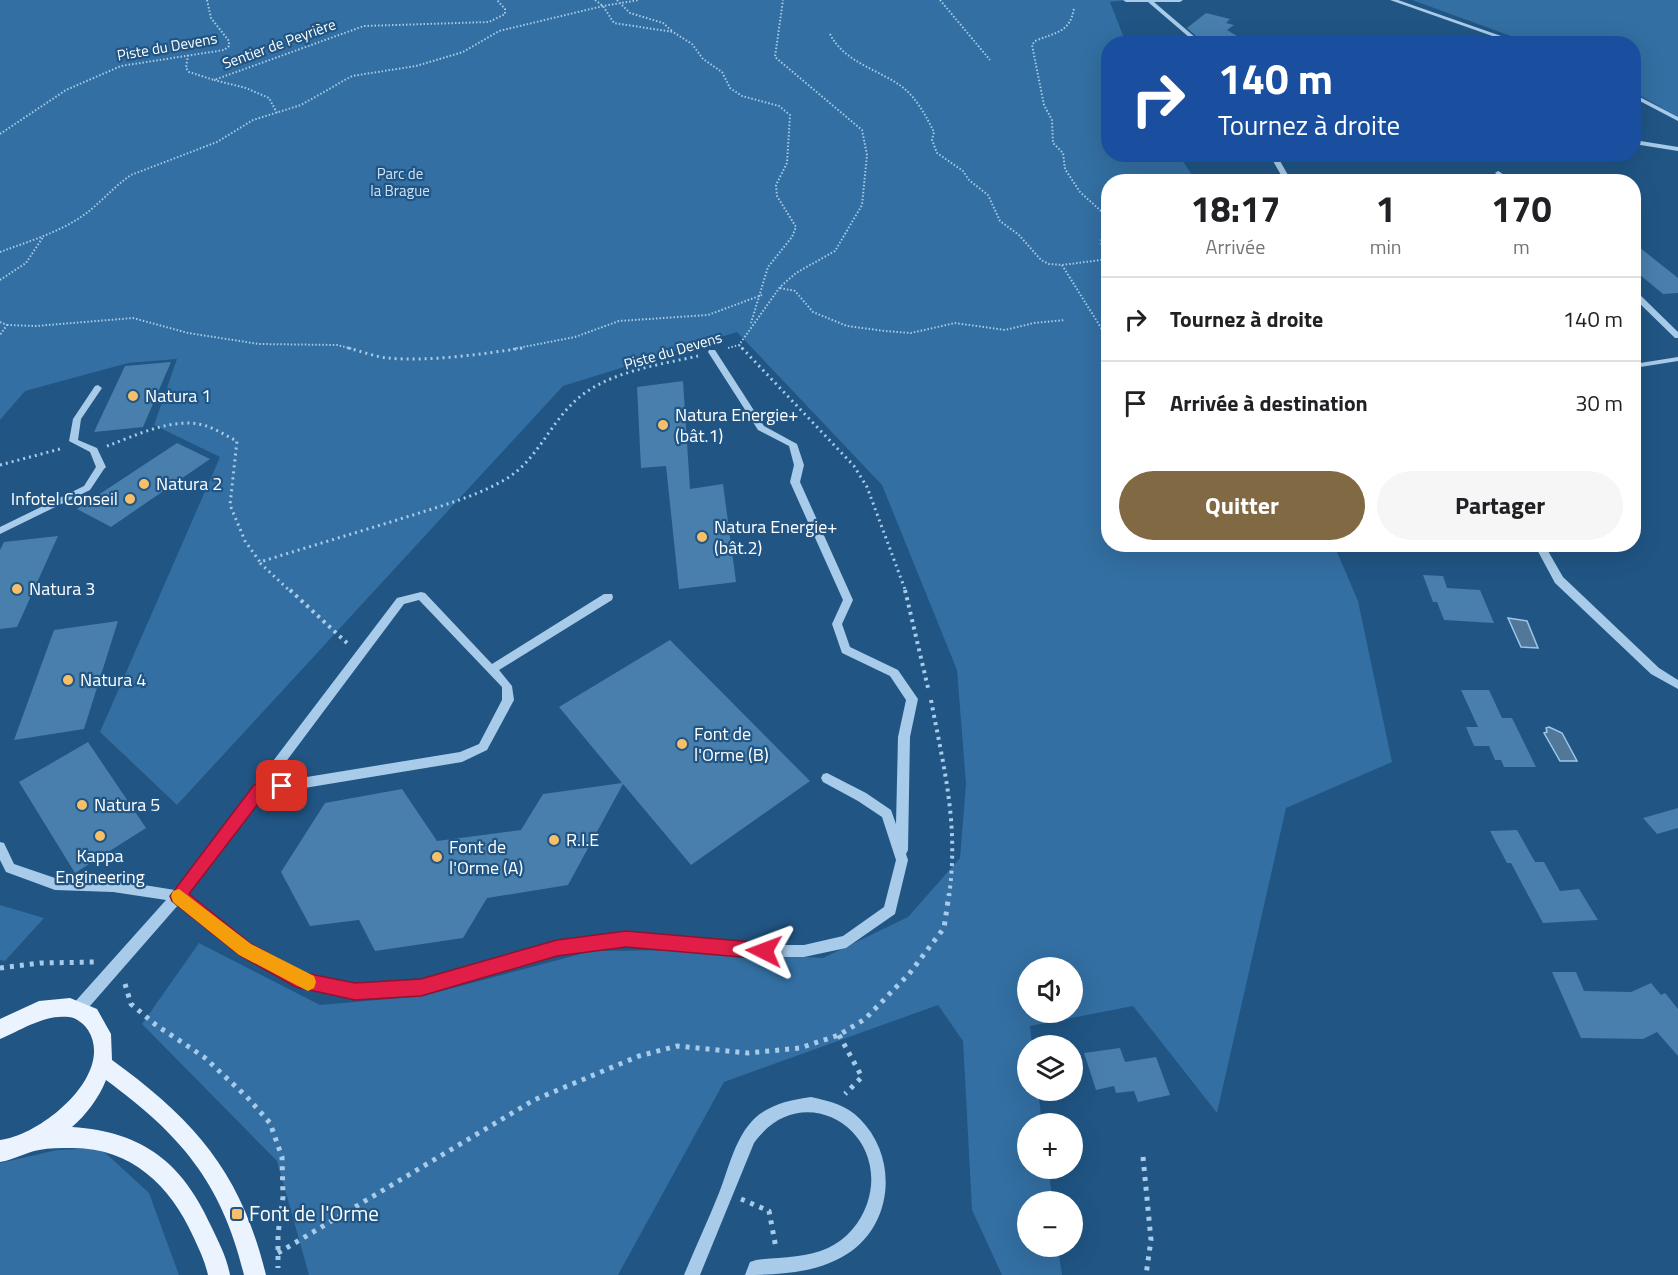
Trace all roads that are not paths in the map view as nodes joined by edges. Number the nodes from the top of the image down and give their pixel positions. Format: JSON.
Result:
{"nodes":[{"id":1,"x":1126,"y":0,"type":"edge"},
{"id":2,"x":1180,"y":0,"type":"edge"},
{"id":3,"x":1393,"y":0,"type":"edge"},
{"id":4,"x":1150,"y":2,"type":"junction"},
{"id":5,"x":1191,"y":36,"type":"edge"},
{"id":6,"x":1499,"y":36,"type":"edge"},
{"id":7,"x":1641,"y":100,"type":"edge"},
{"id":8,"x":1678,"y":119,"type":"edge"},
{"id":9,"x":1641,"y":143,"type":"edge"},
{"id":10,"x":1678,"y":149,"type":"edge"},
{"id":11,"x":1641,"y":301,"type":"edge"},
{"id":12,"x":1678,"y":336,"type":"edge"},
{"id":13,"x":712,"y":352,"type":"road end"},
{"id":14,"x":1678,"y":359,"type":"edge"},
{"id":15,"x":1641,"y":365,"type":"edge"},
{"id":16,"x":98,"y":388,"type":"dead end"},
{"id":17,"x":0,"y":531,"type":"edge"},
{"id":18,"x":1543,"y":552,"type":"edge"},
{"id":19,"x":608,"y":597,"type":"dead end"},
{"id":20,"x":492,"y":669,"type":"junction"},
{"id":21,"x":1678,"y":685,"type":"edge"},
{"id":22,"x":827,"y":778,"type":"dead end"},
{"id":23,"x":259,"y":790,"type":"junction"},
{"id":24,"x":0,"y":847,"type":"edge"},
{"id":25,"x":902,"y":860,"type":"junction"},
{"id":26,"x":178,"y":896,"type":"junction"},
{"id":27,"x":78,"y":1009,"type":"junction"},
{"id":28,"x":10,"y":1017,"type":"edge"},
{"id":29,"x":0,"y":1029,"type":"edge"},
{"id":30,"x":102,"y":1065,"type":"junction"},
{"id":31,"x":36,"y":1141,"type":"junction"},
{"id":32,"x":0,"y":1151,"type":"edge"},
{"id":33,"x":254,"y":1265,"type":"edge"},
{"id":34,"x":219,"y":1275,"type":"edge"},
{"id":35,"x":692,"y":1275,"type":"edge"},
{"id":36,"x":753,"y":1275,"type":"edge"}],
"edges":[{"from":1,"to":4,"type":"street"},
{"from":2,"to":4,"type":"street"},
{"from":3,"to":6,"type":"street"},
{"from":4,"to":5,"type":"street"},
{"from":7,"to":8,"type":"street"},
{"from":9,"to":10,"type":"street"},
{"from":11,"to":12,"type":"street"},
{"from":13,"to":25,"type":"street"},
{"from":14,"to":15,"type":"street"},
{"from":16,"to":17,"type":"street"},
{"from":18,"to":21,"type":"street"},
{"from":19,"to":20,"type":"street"},
{"from":20,"to":23,"type":"street"},
{"from":20,"to":23,"type":"street"},
{"from":22,"to":25,"type":"street"},
{"from":23,"to":26,"type":"street"},
{"from":24,"to":26,"type":"street"},
{"from":25,"to":26,"type":"street"},
{"from":26,"to":27,"type":"street"},
{"from":27,"to":28,"type":"main road"},
{"from":27,"to":30,"type":"main road"},
{"from":28,"to":29,"type":"main road"},
{"from":30,"to":31,"type":"main road"},
{"from":30,"to":33,"type":"main road"},
{"from":31,"to":32,"type":"main road"},
{"from":31,"to":34,"type":"main road"},
{"from":35,"to":36,"type":"street"}]}
